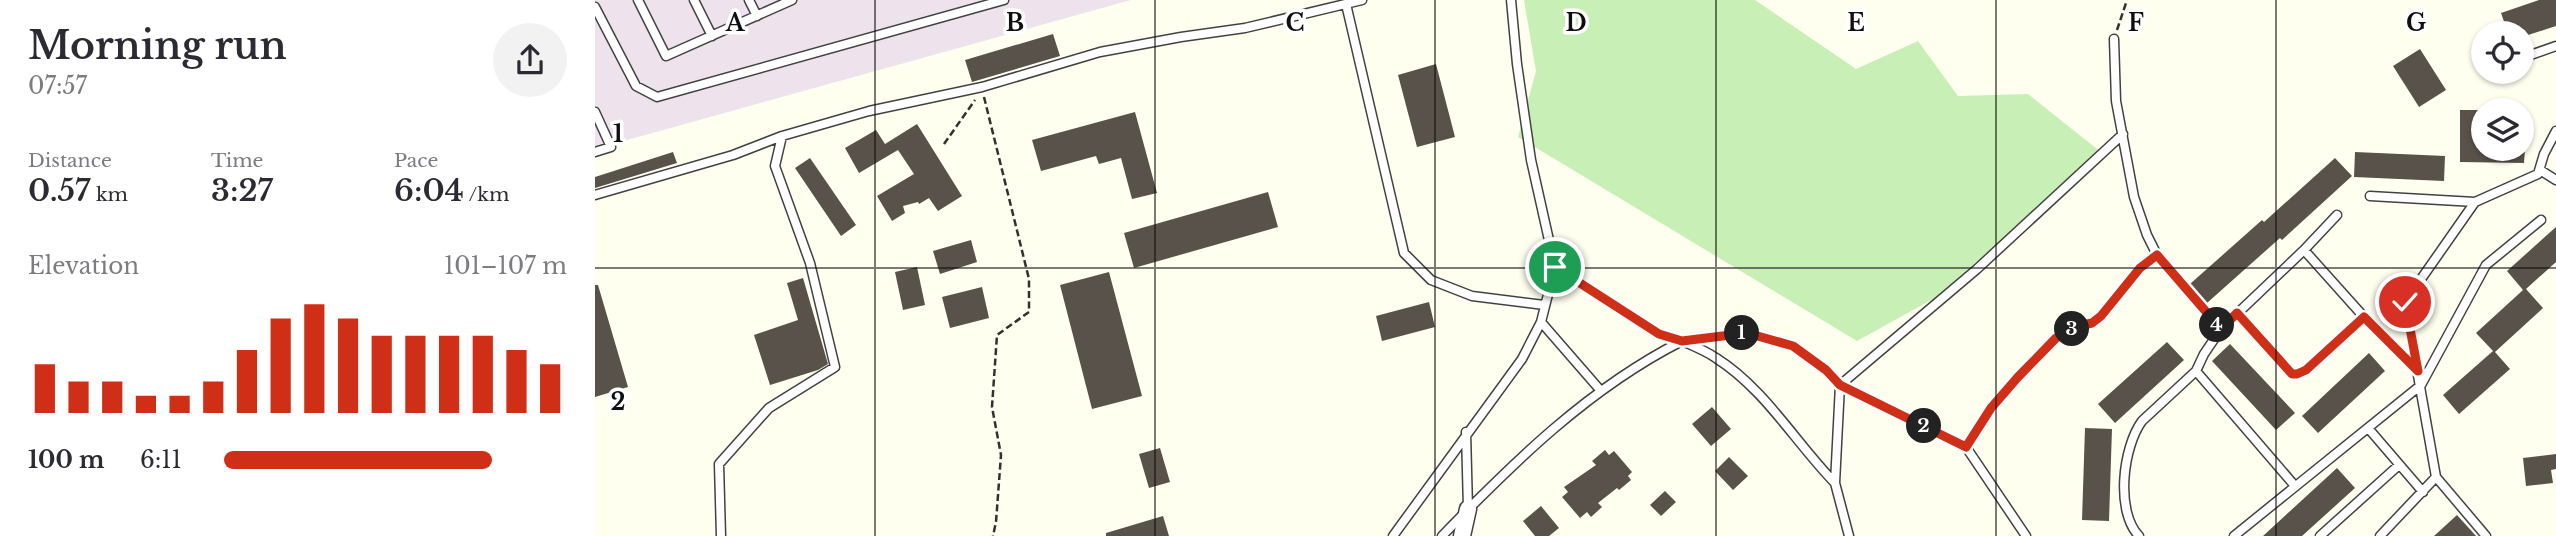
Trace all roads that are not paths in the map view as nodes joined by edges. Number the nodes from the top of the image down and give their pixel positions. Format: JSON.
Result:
{"nodes":[{"id":1,"x":638,"y":0,"type":"edge"},
{"id":2,"x":694,"y":0,"type":"edge"},
{"id":3,"x":748,"y":0,"type":"edge"},
{"id":4,"x":792,"y":0,"type":"edge"},
{"id":5,"x":1004,"y":0,"type":"edge"},
{"id":6,"x":1362,"y":0,"type":"edge"},
{"id":7,"x":1511,"y":0,"type":"edge"},
{"id":8,"x":1346,"y":4,"type":"junction"},
{"id":9,"x":595,"y":8,"type":"edge"},
{"id":10,"x":757,"y":16,"type":"junction"},
{"id":11,"x":712,"y":36,"type":"junction"},
{"id":12,"x":2114,"y":40,"type":"road end"},
{"id":13,"x":2556,"y":46,"type":"edge"},
{"id":14,"x":2534,"y":54,"type":"edge"},
{"id":15,"x":595,"y":112,"type":"edge"},
{"id":16,"x":2556,"y":131,"type":"edge"},
{"id":17,"x":2123,"y":134,"type":"junction"},
{"id":18,"x":782,"y":136,"type":"junction"},
{"id":19,"x":595,"y":152,"type":"edge"},
{"id":20,"x":2540,"y":170,"type":"junction"},
{"id":21,"x":2556,"y":180,"type":"edge"},
{"id":22,"x":595,"y":195,"type":"edge"},
{"id":23,"x":2370,"y":196,"type":"dead end"},
{"id":24,"x":2475,"y":202,"type":"junction"},
{"id":25,"x":2337,"y":215,"type":"dead end"},
{"id":26,"x":2540,"y":220,"type":"dead end"},
{"id":27,"x":2304,"y":250,"type":"junction"},
{"id":28,"x":2157,"y":255,"type":"junction"},
{"id":29,"x":1555,"y":267,"type":"junction"},
{"id":30,"x":1544,"y":305,"type":"junction"},
{"id":31,"x":2237,"y":313,"type":"junction"},
{"id":32,"x":2364,"y":317,"type":"junction"},
{"id":33,"x":1541,"y":322,"type":"junction"},
{"id":34,"x":2221,"y":329,"type":"junction"},
{"id":35,"x":1682,"y":341,"type":"junction"},
{"id":36,"x":2196,"y":371,"type":"junction"},
{"id":37,"x":2418,"y":371,"type":"junction"},
{"id":38,"x":1840,"y":385,"type":"junction"},
{"id":39,"x":2421,"y":385,"type":"junction"},
{"id":40,"x":1601,"y":391,"type":"junction"},
{"id":41,"x":2368,"y":428,"type":"junction"},
{"id":42,"x":1466,"y":432,"type":"junction"},
{"id":43,"x":1966,"y":447,"type":"junction"},
{"id":44,"x":2399,"y":465,"type":"junction"},
{"id":45,"x":2436,"y":477,"type":"junction"},
{"id":46,"x":1835,"y":483,"type":"junction"},
{"id":47,"x":2295,"y":486,"type":"junction"},
{"id":48,"x":2423,"y":492,"type":"junction"},
{"id":49,"x":1468,"y":509,"type":"junction"},
{"id":50,"x":721,"y":536,"type":"edge"},
{"id":51,"x":1393,"y":536,"type":"edge"},
{"id":52,"x":1442,"y":536,"type":"edge"},
{"id":53,"x":1462,"y":536,"type":"edge"},
{"id":54,"x":1849,"y":536,"type":"edge"},
{"id":55,"x":2026,"y":536,"type":"edge"},
{"id":56,"x":2139,"y":536,"type":"edge"},
{"id":57,"x":2234,"y":536,"type":"edge"},
{"id":58,"x":2320,"y":536,"type":"edge"},
{"id":59,"x":2380,"y":536,"type":"edge"},
{"id":60,"x":2486,"y":536,"type":"edge"}],
"edges":[{"from":1,"to":11,"type":"lane"},
{"from":2,"to":11,"type":"lane"},
{"from":3,"to":10,"type":"lane"},
{"from":4,"to":10,"type":"lane"},
{"from":5,"to":9,"type":"lane"},
{"from":6,"to":8,"type":"lane"},
{"from":7,"to":29,"type":"lane"},
{"from":8,"to":18,"type":"lane"},
{"from":8,"to":30,"type":"lane"},
{"from":10,"to":11,"type":"lane"},
{"from":12,"to":17,"type":"lane"},
{"from":13,"to":14,"type":"lane"},
{"from":15,"to":19,"type":"lane"},
{"from":16,"to":20,"type":"lane"},
{"from":17,"to":28,"type":"lane"},
{"from":17,"to":38,"type":"lane"},
{"from":18,"to":22,"type":"lane"},
{"from":18,"to":50,"type":"lane"},
{"from":20,"to":21,"type":"lane"},
{"from":20,"to":24,"type":"lane"},
{"from":23,"to":24,"type":"lane"},
{"from":24,"to":37,"type":"lane"},
{"from":25,"to":27,"type":"lane"},
{"from":26,"to":39,"type":"lane"},
{"from":27,"to":31,"type":"lane"},
{"from":27,"to":32,"type":"lane"},
{"from":28,"to":34,"type":"lane"},
{"from":28,"to":43,"type":"lane"},
{"from":29,"to":30,"type":"lane"},
{"from":29,"to":35,"type":"lane"},
{"from":30,"to":33,"type":"lane"},
{"from":31,"to":32,"type":"lane"},
{"from":31,"to":34,"type":"lane"},
{"from":32,"to":37,"type":"lane"},
{"from":33,"to":40,"type":"lane"},
{"from":33,"to":42,"type":"lane"},
{"from":34,"to":36,"type":"lane"},
{"from":35,"to":38,"type":"lane"},
{"from":35,"to":40,"type":"lane"},
{"from":35,"to":46,"type":"lane"},
{"from":36,"to":47,"type":"lane"},
{"from":36,"to":56,"type":"lane"},
{"from":37,"to":39,"type":"lane"},
{"from":38,"to":43,"type":"lane"},
{"from":38,"to":46,"type":"lane"},
{"from":39,"to":41,"type":"lane"},
{"from":39,"to":45,"type":"lane"},
{"from":40,"to":49,"type":"lane"},
{"from":41,"to":44,"type":"lane"},
{"from":41,"to":47,"type":"lane"},
{"from":42,"to":49,"type":"lane"},
{"from":42,"to":51,"type":"lane"},
{"from":43,"to":55,"type":"lane"},
{"from":44,"to":48,"type":"lane"},
{"from":44,"to":58,"type":"lane"},
{"from":45,"to":48,"type":"lane"},
{"from":45,"to":60,"type":"lane"},
{"from":46,"to":54,"type":"lane"},
{"from":47,"to":57,"type":"lane"},
{"from":48,"to":59,"type":"lane"},
{"from":49,"to":52,"type":"lane"},
{"from":49,"to":53,"type":"street"}]}
